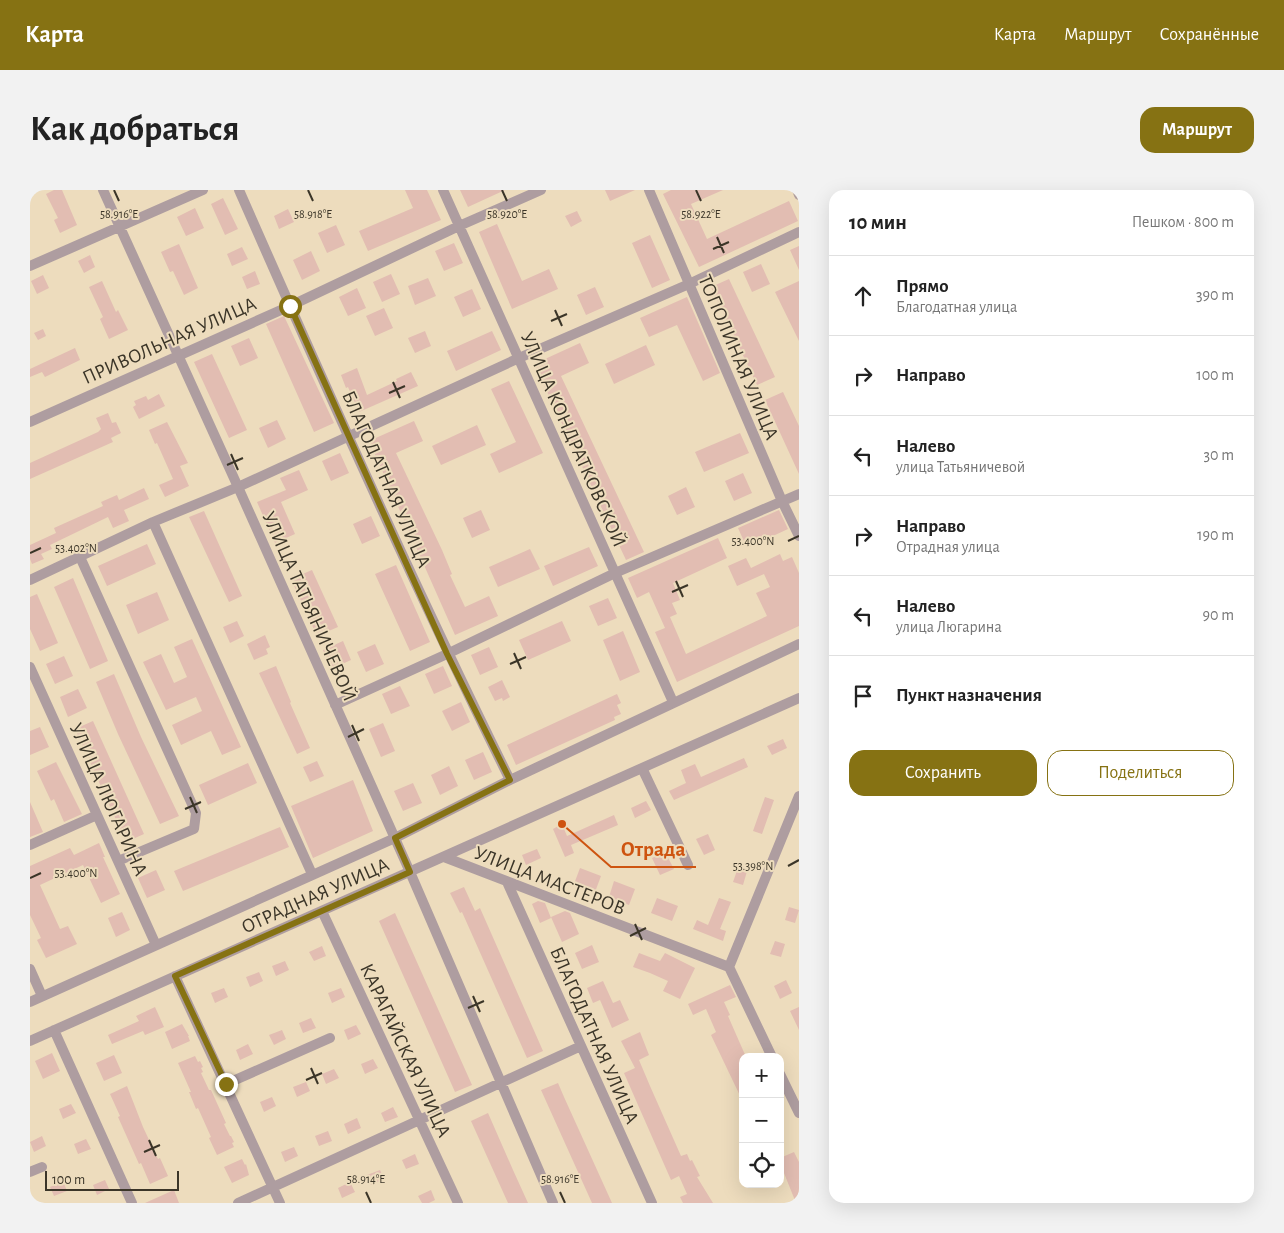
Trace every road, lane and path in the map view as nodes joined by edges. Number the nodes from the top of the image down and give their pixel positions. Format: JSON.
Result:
{"nodes":[{"id":1,"x":103,"y":190,"type":"edge"},
{"id":2,"x":203,"y":190,"type":"edge"},
{"id":3,"x":239,"y":190,"type":"edge"},
{"id":4,"x":443,"y":190,"type":"edge"},
{"id":5,"x":541,"y":190,"type":"edge"},
{"id":6,"x":649,"y":190,"type":"edge"},
{"id":7,"x":797,"y":190,"type":"edge"},
{"id":8,"x":799,"y":195,"type":"edge"},
{"id":9,"x":459,"y":226,"type":"junction"},
{"id":10,"x":119,"y":227,"type":"junction"},
{"id":11,"x":799,"y":232,"type":"edge"},
{"id":12,"x":30,"y":266,"type":"edge"},
{"id":13,"x":689,"y":284,"type":"junction"},
{"id":14,"x":290,"y":306,"type":"junction"},
{"id":15,"x":178,"y":355,"type":"junction"},
{"id":16,"x":519,"y":358,"type":"junction"},
{"id":17,"x":30,"y":422,"type":"edge"},
{"id":18,"x":348,"y":435,"type":"junction"},
{"id":19,"x":238,"y":486,"type":"junction"},
{"id":20,"x":799,"y":494,"type":"edge"},
{"id":21,"x":782,"y":501,"type":"junction"},
{"id":22,"x":153,"y":522,"type":"junction"},
{"id":23,"x":799,"y":536,"type":"edge"},
{"id":24,"x":80,"y":557,"type":"junction"},
{"id":25,"x":615,"y":573,"type":"junction"},
{"id":26,"x":30,"y":580,"type":"edge"},
{"id":27,"x":799,"y":644,"type":"edge"},
{"id":28,"x":447,"y":654,"type":"junction"},
{"id":29,"x":30,"y":667,"type":"edge"},
{"id":30,"x":799,"y":698,"type":"edge"},
{"id":31,"x":673,"y":702,"type":"junction"},
{"id":32,"x":335,"y":705,"type":"junction"},
{"id":33,"x":642,"y":768,"type":"junction"},
{"id":34,"x":510,"y":780,"type":"junction"},
{"id":35,"x":799,"y":796,"type":"edge"},
{"id":36,"x":97,"y":816,"type":"junction"},
{"id":37,"x":395,"y":838,"type":"junction"},
{"id":38,"x":30,"y":845,"type":"edge"},
{"id":39,"x":444,"y":857,"type":"junction"},
{"id":40,"x":118,"y":861,"type":"junction"},
{"id":41,"x":688,"y":864,"type":"dead end"},
{"id":42,"x":410,"y":872,"type":"junction"},
{"id":43,"x":312,"y":874,"type":"junction"},
{"id":44,"x":507,"y":882,"type":"junction"},
{"id":45,"x":322,"y":911,"type":"junction"},
{"id":46,"x":156,"y":945,"type":"junction"},
{"id":47,"x":729,"y":967,"type":"junction"},
{"id":48,"x":30,"y":969,"type":"edge"},
{"id":49,"x":175,"y":976,"type":"junction"},
{"id":50,"x":42,"y":996,"type":"junction"},
{"id":51,"x":30,"y":1002,"type":"edge"},
{"id":52,"x":54,"y":1030,"type":"junction"},
{"id":53,"x":330,"y":1038,"type":"dead end"},
{"id":54,"x":30,"y":1041,"type":"edge"},
{"id":55,"x":581,"y":1046,"type":"junction"},
{"id":56,"x":770,"y":1053,"type":"edge"},
{"id":57,"x":784,"y":1082,"type":"edge"},
{"id":58,"x":226,"y":1084,"type":"junction"},
{"id":59,"x":500,"y":1084,"type":"junction"},
{"id":60,"x":799,"y":1114,"type":"edge"},
{"id":61,"x":420,"y":1120,"type":"junction"},
{"id":62,"x":42,"y":1167,"type":"dead end"},
{"id":63,"x":30,"y":1172,"type":"edge"},
{"id":64,"x":273,"y":1188,"type":"junction"},
{"id":65,"x":132,"y":1203,"type":"edge"},
{"id":66,"x":238,"y":1203,"type":"edge"},
{"id":67,"x":280,"y":1203,"type":"edge"},
{"id":68,"x":458,"y":1203,"type":"edge"},
{"id":69,"x":552,"y":1203,"type":"edge"},
{"id":70,"x":652,"y":1203,"type":"edge"}],
"edges":[{"from":1,"to":10,"type":"street","name":"УЛИЦА ТАТЬЯНИЧЕВОЙ"},
{"from":2,"to":10,"type":"street"},
{"from":3,"to":14,"type":"street","name":"БЛАГОДАТНАЯ УЛИЦА"},
{"from":4,"to":9,"type":"street","name":"УЛИЦА КОНДРАТКОВСКОЙ"},
{"from":5,"to":9,"type":"street","name":"ПРИВОЛЬНАЯ УЛИЦА"},
{"from":6,"to":13,"type":"street","name":"ТОПОЛИНАЯ УЛИЦА"},
{"from":7,"to":8,"type":"street"},
{"from":9,"to":14,"type":"street","name":"ПРИВОЛЬНАЯ УЛИЦА"},
{"from":9,"to":16,"type":"street","name":"УЛИЦА КОНДРАТКОВСКОЙ"},
{"from":10,"to":12,"type":"street"},
{"from":10,"to":15,"type":"street","name":"УЛИЦА ТАТЬЯНИЧЕВОЙ"},
{"from":11,"to":13,"type":"street"},
{"from":13,"to":16,"type":"street"},
{"from":13,"to":21,"type":"street","name":"ТОПОЛИНАЯ УЛИЦА"},
{"from":14,"to":15,"type":"street","name":"ПРИВОЛЬНАЯ УЛИЦА"},
{"from":14,"to":18,"type":"street","name":"БЛАГОДАТНАЯ УЛИЦА"},
{"from":15,"to":17,"type":"street","name":"ПРИВОЛЬНАЯ УЛИЦА"},
{"from":15,"to":19,"type":"street","name":"УЛИЦА ТАТЬЯНИЧЕВОЙ"},
{"from":16,"to":18,"type":"street"},
{"from":16,"to":25,"type":"street","name":"УЛИЦА КОНДРАТКОВСКОЙ"},
{"from":18,"to":19,"type":"street"},
{"from":18,"to":28,"type":"street","name":"БЛАГОДАТНАЯ УЛИЦА"},
{"from":19,"to":22,"type":"street"},
{"from":19,"to":32,"type":"street","name":"УЛИЦА ТАТЬЯНИЧЕВОЙ"},
{"from":20,"to":21,"type":"street"},
{"from":21,"to":23,"type":"street","name":"ТОПОЛИНАЯ УЛИЦА"},
{"from":21,"to":25,"type":"street"},
{"from":22,"to":24,"type":"street"},
{"from":22,"to":43,"type":"street"},
{"from":24,"to":26,"type":"street"},
{"from":24,"to":40,"type":"street"},
{"from":25,"to":28,"type":"street"},
{"from":25,"to":31,"type":"street","name":"УЛИЦА КОНДРАТКОВСКОЙ"},
{"from":27,"to":31,"type":"street"},
{"from":28,"to":32,"type":"street"},
{"from":28,"to":34,"type":"street","name":"БЛАГОДАТНАЯ УЛИЦА"},
{"from":29,"to":36,"type":"street","name":"УЛИЦА ЛЮГАРИНА"},
{"from":30,"to":33,"type":"street","name":"ОТРАДНАЯ УЛИЦА"},
{"from":31,"to":34,"type":"street"},
{"from":32,"to":37,"type":"street","name":"УЛИЦА ТАТЬЯНИЧЕВОЙ"},
{"from":33,"to":39,"type":"street","name":"ОТРАДНАЯ УЛИЦА"},
{"from":33,"to":41,"type":"street"},
{"from":34,"to":37,"type":"street"},
{"from":35,"to":47,"type":"street"},
{"from":36,"to":38,"type":"street"},
{"from":36,"to":40,"type":"street","name":"УЛИЦА ЛЮГАРИНА"},
{"from":37,"to":42,"type":"street","name":"УЛИЦА ТАТЬЯНИЧЕВОЙ"},
{"from":37,"to":43,"type":"street"},
{"from":39,"to":42,"type":"street","name":"ОТРАДНАЯ УЛИЦА"},
{"from":39,"to":44,"type":"street","name":"УЛИЦА МАСТЕРОВ"},
{"from":40,"to":46,"type":"street","name":"УЛИЦА ЛЮГАРИНА"},
{"from":42,"to":45,"type":"street","name":"ОТРАДНАЯ УЛИЦА"},
{"from":42,"to":59,"type":"street","name":"УЛИЦА ТАТЬЯНИЧЕВОЙ"},
{"from":43,"to":46,"type":"street"},
{"from":44,"to":47,"type":"street","name":"УЛИЦА МАСТЕРОВ"},
{"from":44,"to":55,"type":"street","name":"БЛАГОДАТНАЯ УЛИЦА"},
{"from":45,"to":49,"type":"street","name":"ОТРАДНАЯ УЛИЦА"},
{"from":45,"to":61,"type":"street","name":"КАРАГАЙСКАЯ УЛИЦА"},
{"from":46,"to":50,"type":"street"},
{"from":47,"to":56,"type":"street"},
{"from":48,"to":50,"type":"street"},
{"from":49,"to":52,"type":"street","name":"ОТРАДНАЯ УЛИЦА"},
{"from":49,"to":58,"type":"street"},
{"from":50,"to":51,"type":"street"},
{"from":52,"to":54,"type":"street","name":"ОТРАДНАЯ УЛИЦА"},
{"from":52,"to":65,"type":"street"},
{"from":53,"to":58,"type":"street"},
{"from":55,"to":59,"type":"street"},
{"from":55,"to":70,"type":"street","name":"БЛАГОДАТНАЯ УЛИЦА"},
{"from":57,"to":60,"type":"street"},
{"from":58,"to":64,"type":"street"},
{"from":59,"to":61,"type":"street"},
{"from":59,"to":69,"type":"street","name":"УЛИЦА ТАТЬЯНИЧЕВОЙ"},
{"from":61,"to":64,"type":"street"},
{"from":61,"to":68,"type":"street","name":"КАРАГАЙСКАЯ УЛИЦА"},
{"from":62,"to":63,"type":"street"},
{"from":64,"to":66,"type":"street"},
{"from":64,"to":67,"type":"street"}]}
